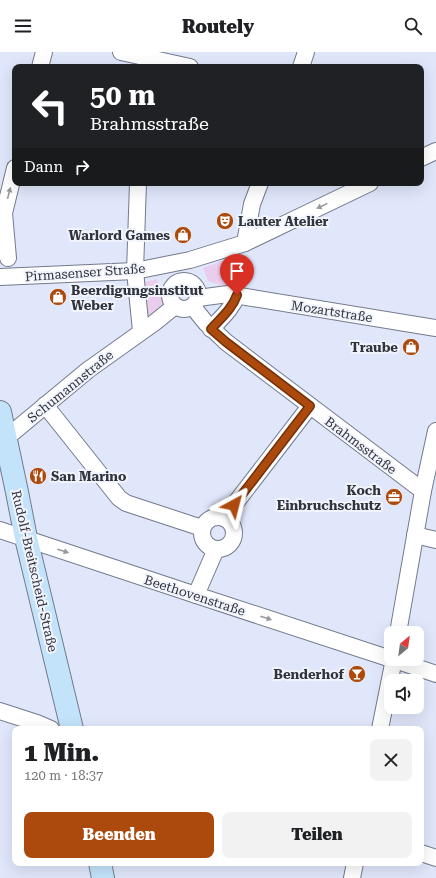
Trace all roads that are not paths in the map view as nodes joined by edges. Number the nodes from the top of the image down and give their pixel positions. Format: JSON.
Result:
{"nodes":[{"id":1,"x":44,"y":52,"type":"edge"},
{"id":2,"x":121,"y":52,"type":"edge"},
{"id":3,"x":306,"y":52,"type":"edge"},
{"id":4,"x":141,"y":62,"type":"edge"},
{"id":5,"x":41,"y":64,"type":"edge"},
{"id":6,"x":161,"y":64,"type":"edge"},
{"id":7,"x":302,"y":64,"type":"edge"},
{"id":8,"x":436,"y":151,"type":"edge"},
{"id":9,"x":424,"y":157,"type":"edge"},
{"id":10,"x":12,"y":178,"type":"edge"},
{"id":11,"x":138,"y":186,"type":"edge"},
{"id":12,"x":259,"y":186,"type":"edge"},
{"id":13,"x":346,"y":188,"type":"edge"},
{"id":14,"x":2,"y":213,"type":"edge"},
{"id":15,"x":245,"y":243,"type":"junction"},
{"id":16,"x":8,"y":258,"type":"dead end"},
{"id":17,"x":135,"y":271,"type":"junction"},
{"id":18,"x":0,"y":277,"type":"edge"},
{"id":19,"x":232,"y":295,"type":"junction"},
{"id":20,"x":196,"y":303,"type":"junction"},
{"id":21,"x":175,"y":306,"type":"junction"},
{"id":22,"x":209,"y":326,"type":"junction"},
{"id":23,"x":147,"y":327,"type":"junction"},
{"id":24,"x":436,"y":328,"type":"edge"},
{"id":25,"x":44,"y":405,"type":"junction"},
{"id":26,"x":310,"y":406,"type":"junction"},
{"id":27,"x":0,"y":412,"type":"edge"},
{"id":28,"x":436,"y":431,"type":"edge"},
{"id":29,"x":3,"y":441,"type":"edge"},
{"id":30,"x":423,"y":491,"type":"junction"},
{"id":31,"x":224,"y":518,"type":"junction"},
{"id":32,"x":202,"y":528,"type":"junction"},
{"id":33,"x":0,"y":530,"type":"edge"},
{"id":34,"x":415,"y":535,"type":"junction"},
{"id":35,"x":26,"y":538,"type":"junction"},
{"id":36,"x":436,"y":540,"type":"edge"},
{"id":37,"x":216,"y":549,"type":"junction"},
{"id":38,"x":196,"y":595,"type":"junction"},
{"id":39,"x":399,"y":626,"type":"edge"},
{"id":40,"x":384,"y":656,"type":"edge"},
{"id":41,"x":391,"y":666,"type":"edge"},
{"id":42,"x":413,"y":666,"type":"edge"},
{"id":43,"x":436,"y":674,"type":"edge"},
{"id":44,"x":0,"y":711,"type":"edge"},
{"id":45,"x":44,"y":726,"type":"edge"},
{"id":46,"x":71,"y":726,"type":"edge"},
{"id":47,"x":381,"y":726,"type":"edge"},
{"id":48,"x":424,"y":854,"type":"edge"},
{"id":49,"x":436,"y":858,"type":"edge"},
{"id":50,"x":101,"y":866,"type":"edge"},
{"id":51,"x":354,"y":866,"type":"edge"},
{"id":52,"x":103,"y":878,"type":"edge"},
{"id":53,"x":352,"y":878,"type":"edge"}],
"edges":[{"from":1,"to":5,"type":"street"},
{"from":2,"to":4,"type":"street"},
{"from":3,"to":7,"type":"street"},
{"from":4,"to":6,"type":"street"},
{"from":8,"to":9,"type":"street"},
{"from":14,"to":10,"type":"street","one_way":true},
{"from":11,"to":17,"type":"street"},
{"from":12,"to":15,"type":"street"},
{"from":13,"to":15,"type":"street","name":"Pirmasenser Straße","one_way":true},
{"from":14,"to":16,"type":"street"},
{"from":15,"to":17,"type":"street","name":"Pirmasenser Straße"},
{"from":17,"to":18,"type":"street","name":"Pirmasenser Straße"},
{"from":17,"to":23,"type":"street"},
{"from":19,"to":20,"type":"street","name":"Mozartstraße"},
{"from":19,"to":22,"type":"street"},
{"from":19,"to":24,"type":"street","name":"Mozartstraße"},
{"from":20,"to":21,"type":"street"},
{"from":20,"to":21,"type":"street"},
{"from":20,"to":22,"type":"street","name":"Brahmsstraße"},
{"from":21,"to":23,"type":"street","name":"Schumannstraße"},
{"from":22,"to":26,"type":"street","name":"Brahmsstraße"},
{"from":23,"to":25,"type":"street","name":"Schumannstraße"},
{"from":25,"to":29,"type":"street","name":"Schumannstraße"},
{"from":25,"to":32,"type":"street"},
{"from":26,"to":30,"type":"street","name":"Brahmsstraße"},
{"from":26,"to":31,"type":"street"},
{"from":27,"to":29,"type":"street","name":"Rudolf-Breitscheid-Straße"},
{"from":28,"to":30,"type":"street"},
{"from":29,"to":35,"type":"street","name":"Rudolf-Breitscheid-Straße"},
{"from":30,"to":34,"type":"street"},
{"from":31,"to":32,"type":"street"},
{"from":31,"to":37,"type":"street"},
{"from":32,"to":37,"type":"street"},
{"from":33,"to":35,"type":"street","name":"Beethovenstraße"},
{"from":34,"to":36,"type":"street"},
{"from":34,"to":39,"type":"street"},
{"from":35,"to":38,"type":"street","name":"Beethovenstraße","one_way":true},
{"from":35,"to":46,"type":"street","name":"Rudolf-Breitscheid-Straße"},
{"from":37,"to":38,"type":"street"},
{"from":38,"to":40,"type":"street","name":"Beethovenstraße","one_way":true},
{"from":41,"to":47,"type":"street"},
{"from":42,"to":43,"type":"street","name":"Beethovenstraße"},
{"from":44,"to":45,"type":"street"},
{"from":48,"to":49,"type":"street"},
{"from":50,"to":52,"type":"street"},
{"from":51,"to":53,"type":"street"}]}
